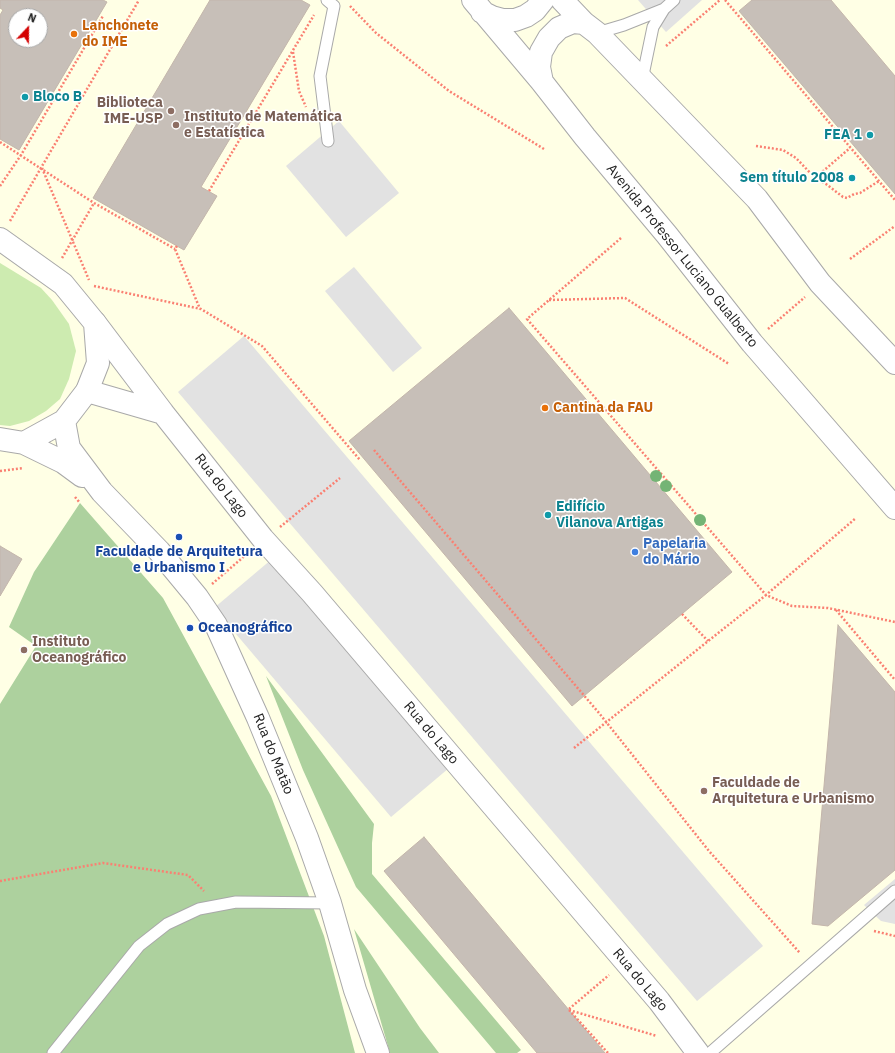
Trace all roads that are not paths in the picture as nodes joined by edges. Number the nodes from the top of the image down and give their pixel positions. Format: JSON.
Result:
{"nodes":[{"id":1,"x":327,"y":0,"type":"edge"},
{"id":2,"x":543,"y":0,"type":"edge"},
{"id":3,"x":562,"y":0,"type":"edge"},
{"id":4,"x":674,"y":0,"type":"edge"},
{"id":5,"x":477,"y":6,"type":"edge"},
{"id":6,"x":664,"y":9,"type":"junction"},
{"id":7,"x":590,"y":28,"type":"junction"},
{"id":8,"x":642,"y":80,"type":"junction"},
{"id":9,"x":542,"y":82,"type":"junction"},
{"id":10,"x":328,"y":141,"type":"dead end"},
{"id":11,"x":4,"y":233,"type":"edge"},
{"id":12,"x":95,"y":323,"type":"junction"},
{"id":13,"x":895,"y":363,"type":"edge"},
{"id":14,"x":87,"y":391,"type":"junction"},
{"id":15,"x":163,"y":413,"type":"junction"},
{"id":16,"x":64,"y":421,"type":"junction"},
{"id":17,"x":0,"y":439,"type":"edge"},
{"id":18,"x":24,"y":443,"type":"junction"},
{"id":19,"x":102,"y":492,"type":"junction"},
{"id":20,"x":895,"y":508,"type":"edge"},
{"id":21,"x":895,"y":891,"type":"edge"},
{"id":22,"x":330,"y":903,"type":"junction"},
{"id":23,"x":700,"y":1051,"type":"edge"},
{"id":24,"x":53,"y":1053,"type":"edge"},
{"id":25,"x":378,"y":1053,"type":"edge"}],
"edges":[{"from":1,"to":10,"type":"lane"},
{"from":2,"to":5,"type":"street"},
{"from":3,"to":7,"type":"street"},
{"from":4,"to":6,"type":"lane"},
{"from":5,"to":9,"type":"street","name":"Avenida Professor Luciano Gualberto"},
{"from":6,"to":7,"type":"lane"},
{"from":6,"to":8,"type":"lane"},
{"from":7,"to":8,"type":"street"},
{"from":7,"to":9,"type":"street"},
{"from":8,"to":13,"type":"street"},
{"from":9,"to":20,"type":"street","name":"Avenida Professor Luciano Gualberto"},
{"from":11,"to":12,"type":"street","name":"Rua do Lago"},
{"from":12,"to":14,"type":"street"},
{"from":12,"to":15,"type":"street","name":"Rua do Lago"},
{"from":14,"to":15,"type":"street"},
{"from":14,"to":16,"type":"street"},
{"from":15,"to":23,"type":"street","name":"Rua do Lago"},
{"from":16,"to":18,"type":"street"},
{"from":16,"to":19,"type":"street","name":"Rua do Matão"},
{"from":17,"to":18,"type":"street","name":"Rua do Matão"},
{"from":18,"to":19,"type":"street","name":"Rua do Matão"},
{"from":19,"to":22,"type":"street","name":"Rua do Matão"},
{"from":21,"to":23,"type":"lane"},
{"from":22,"to":24,"type":"lane"},
{"from":22,"to":25,"type":"street","name":"Rua do Matão"}]}
